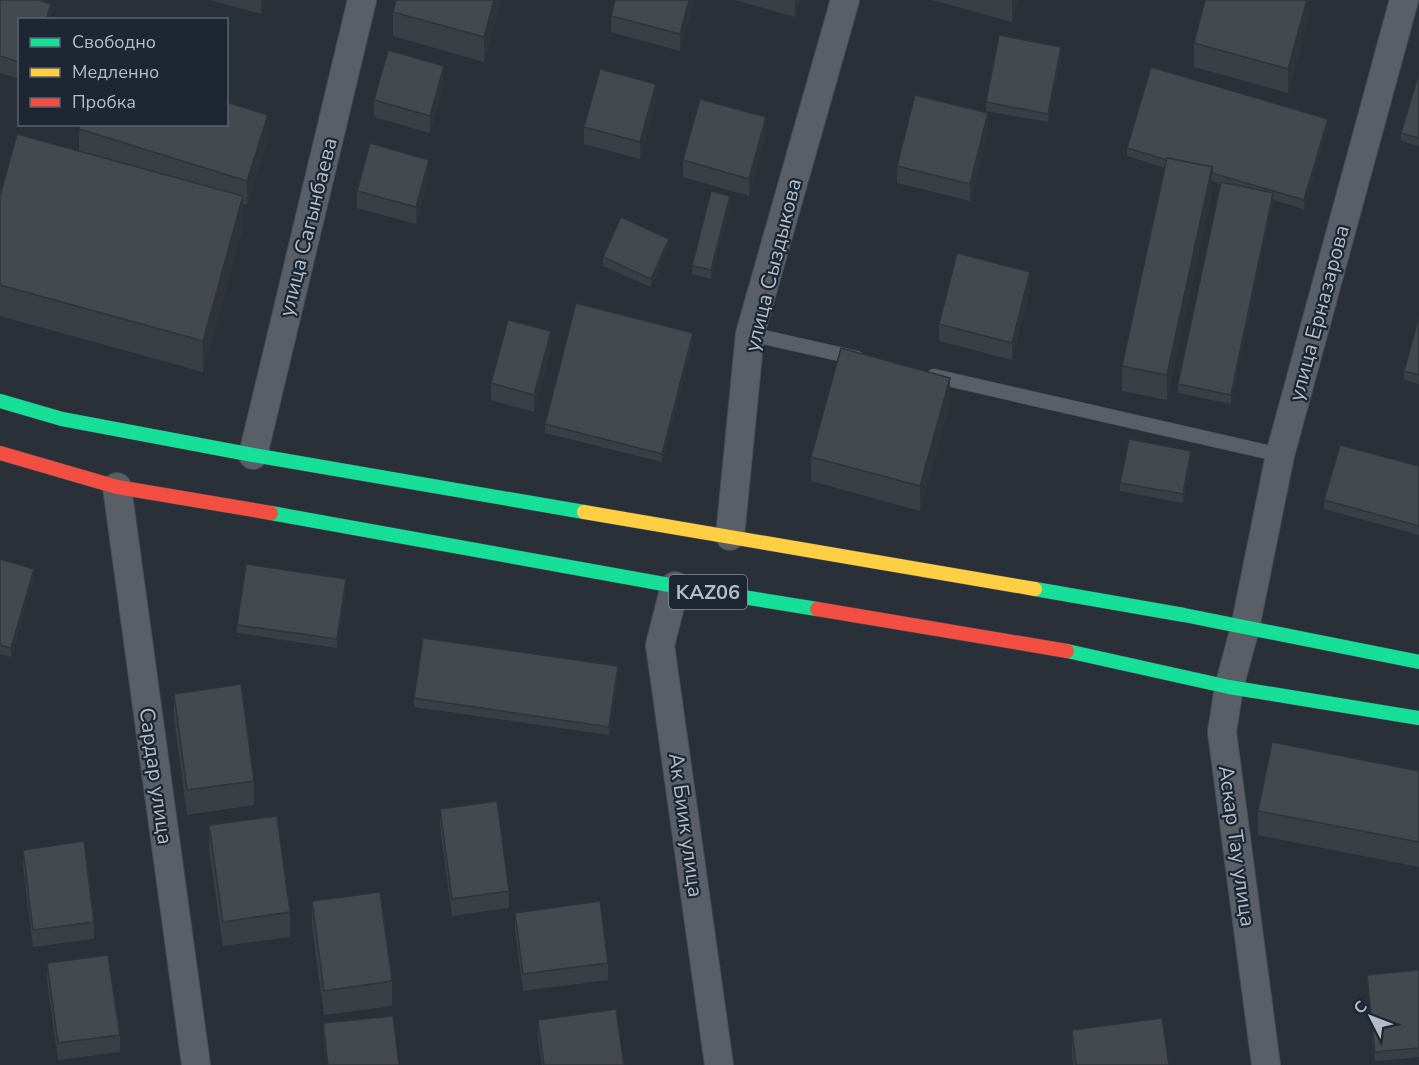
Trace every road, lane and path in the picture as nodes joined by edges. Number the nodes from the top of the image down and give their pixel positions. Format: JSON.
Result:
{"nodes":[{"id":1,"x":362,"y":0,"type":"edge"},
{"id":2,"x":845,"y":0,"type":"edge"},
{"id":3,"x":1404,"y":0,"type":"edge"},
{"id":4,"x":750,"y":334,"type":"junction"},
{"id":5,"x":866,"y":361,"type":"edge"},
{"id":6,"x":923,"y":374,"type":"edge"},
{"id":7,"x":0,"y":401,"type":"edge"},
{"id":8,"x":0,"y":453,"type":"edge"},
{"id":9,"x":253,"y":455,"type":"junction"},
{"id":10,"x":1280,"y":455,"type":"junction"},
{"id":11,"x":117,"y":487,"type":"junction"},
{"id":12,"x":730,"y":536,"type":"junction"},
{"id":13,"x":675,"y":586,"type":"junction"},
{"id":14,"x":1245,"y":628,"type":"junction"},
{"id":15,"x":1419,"y":662,"type":"edge"},
{"id":16,"x":1229,"y":687,"type":"junction"},
{"id":17,"x":1419,"y":718,"type":"edge"},
{"id":18,"x":196,"y":1065,"type":"edge"},
{"id":19,"x":719,"y":1065,"type":"edge"},
{"id":20,"x":1266,"y":1065,"type":"edge"}],
"edges":[{"from":1,"to":9,"type":"street","name":"улица Сагынбаева"},
{"from":2,"to":4,"type":"street","name":"улица Сыздыкова"},
{"from":3,"to":10,"type":"street","name":"улица Ерназарова"},
{"from":4,"to":5,"type":"lane"},
{"from":4,"to":12,"type":"street","name":"улица Сыздыкова"},
{"from":6,"to":10,"type":"lane"},
{"from":7,"to":9,"type":"highway"},
{"from":8,"to":11,"type":"highway","number":"KАZ06"},
{"from":9,"to":12,"type":"highway"},
{"from":10,"to":14,"type":"street","name":"улица Ерназарова"},
{"from":11,"to":13,"type":"highway","number":"KАZ06"},
{"from":11,"to":18,"type":"street","name":"Сардар улица"},
{"from":12,"to":14,"type":"highway"},
{"from":13,"to":16,"type":"highway","number":"KАZ06"},
{"from":13,"to":19,"type":"street","name":"Ак Биик улица"},
{"from":14,"to":15,"type":"highway"},
{"from":14,"to":16,"type":"street","name":"Аскар Тау улица"},
{"from":16,"to":17,"type":"highway","number":"KАZ06"},
{"from":16,"to":20,"type":"street","name":"Аскар Тау улица"}]}
